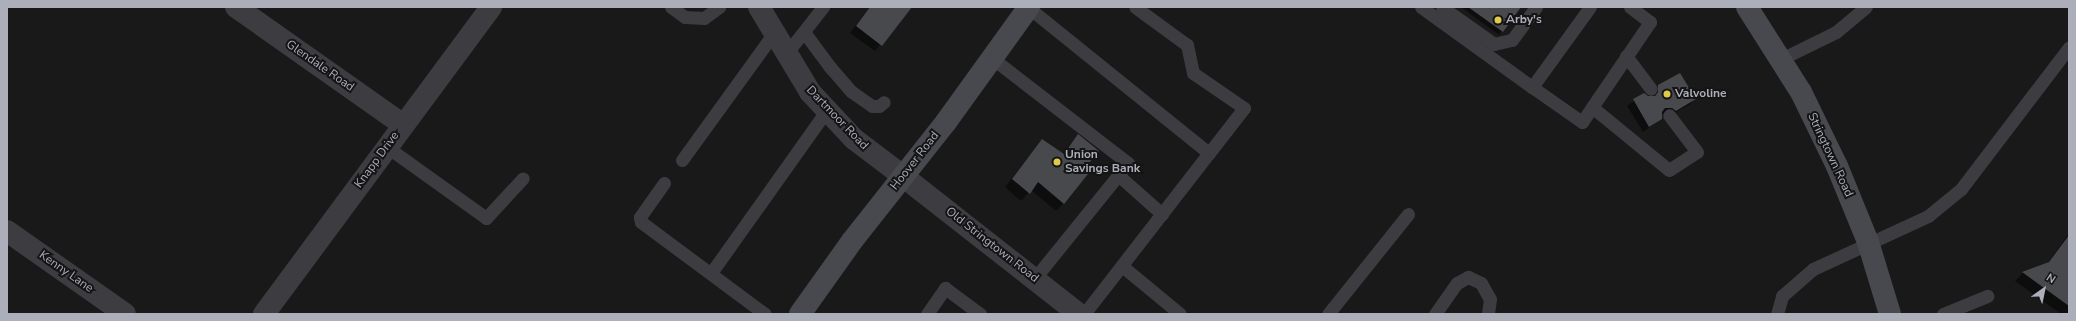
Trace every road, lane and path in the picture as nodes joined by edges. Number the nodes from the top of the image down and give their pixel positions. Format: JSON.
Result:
{"nodes":[{"id":1,"x":236,"y":7,"type":"edge"},
{"id":2,"x":491,"y":7,"type":"edge"},
{"id":3,"x":671,"y":7,"type":"edge"},
{"id":4,"x":719,"y":7,"type":"edge"},
{"id":5,"x":759,"y":7,"type":"edge"},
{"id":6,"x":823,"y":7,"type":"edge"},
{"id":7,"x":1135,"y":7,"type":"edge"},
{"id":8,"x":1421,"y":7,"type":"edge"},
{"id":9,"x":1442,"y":7,"type":"edge"},
{"id":10,"x":1536,"y":7,"type":"edge"},
{"id":11,"x":1590,"y":7,"type":"edge"},
{"id":12,"x":1630,"y":7,"type":"edge"},
{"id":13,"x":1747,"y":7,"type":"edge"},
{"id":14,"x":1866,"y":7,"type":"edge"},
{"id":15,"x":1024,"y":9,"type":"edge"},
{"id":16,"x":804,"y":32,"type":"junction"},
{"id":17,"x":774,"y":33,"type":"junction"},
{"id":18,"x":2069,"y":47,"type":"edge"},
{"id":19,"x":786,"y":54,"type":"junction"},
{"id":20,"x":1626,"y":56,"type":"junction"},
{"id":21,"x":992,"y":58,"type":"junction"},
{"id":22,"x":1781,"y":59,"type":"junction"},
{"id":23,"x":1532,"y":87,"type":"junction"},
{"id":24,"x":1651,"y":89,"type":"dead end"},
{"id":25,"x":884,"y":102,"type":"dead end"},
{"id":26,"x":1592,"y":107,"type":"junction"},
{"id":27,"x":827,"y":110,"type":"junction"},
{"id":28,"x":1669,"y":115,"type":"dead end"},
{"id":29,"x":403,"y":125,"type":"junction"},
{"id":30,"x":387,"y":147,"type":"junction"},
{"id":31,"x":1209,"y":153,"type":"junction"},
{"id":32,"x":682,"y":160,"type":"dead end"},
{"id":33,"x":1118,"y":175,"type":"junction"},
{"id":34,"x":904,"y":177,"type":"junction"},
{"id":35,"x":523,"y":178,"type":"dead end"},
{"id":36,"x":664,"y":183,"type":"dead end"},
{"id":37,"x":1162,"y":214,"type":"junction"},
{"id":38,"x":1408,"y":214,"type":"dead end"},
{"id":39,"x":7,"y":230,"type":"edge"},
{"id":40,"x":1868,"y":242,"type":"junction"},
{"id":41,"x":1122,"y":266,"type":"junction"},
{"id":42,"x":711,"y":273,"type":"junction"},
{"id":43,"x":1034,"y":279,"type":"junction"},
{"id":44,"x":1988,"y":296,"type":"dead end"},
{"id":45,"x":125,"y":314,"type":"edge"},
{"id":46,"x":264,"y":314,"type":"edge"},
{"id":47,"x":765,"y":314,"type":"edge"},
{"id":48,"x":800,"y":314,"type":"edge"},
{"id":49,"x":927,"y":314,"type":"edge"},
{"id":50,"x":980,"y":314,"type":"edge"},
{"id":51,"x":1079,"y":314,"type":"edge"},
{"id":52,"x":1084,"y":314,"type":"edge"},
{"id":53,"x":1180,"y":314,"type":"edge"},
{"id":54,"x":1328,"y":314,"type":"edge"},
{"id":55,"x":1435,"y":314,"type":"edge"},
{"id":56,"x":1488,"y":314,"type":"edge"},
{"id":57,"x":1777,"y":314,"type":"edge"},
{"id":58,"x":1890,"y":314,"type":"edge"},
{"id":59,"x":1943,"y":314,"type":"edge"}],
"edges":[{"from":1,"to":29,"type":"street","name":"Glendale Road"},
{"from":2,"to":29,"type":"street","name":"Knapp Drive"},
{"from":3,"to":4,"type":"lane"},
{"from":5,"to":17,"type":"street","name":"Dartmoor Road"},
{"from":6,"to":16,"type":"lane"},
{"from":7,"to":31,"type":"lane"},
{"from":8,"to":23,"type":"lane"},
{"from":9,"to":10,"type":"lane"},
{"from":11,"to":23,"type":"lane"},
{"from":12,"to":20,"type":"lane"},
{"from":13,"to":22,"type":"main road","name":"Stringtown Road"},
{"from":14,"to":22,"type":"lane"},
{"from":15,"to":21,"type":"main road","name":"Hoover Road"},
{"from":15,"to":31,"type":"lane"},
{"from":16,"to":19,"type":"lane"},
{"from":16,"to":25,"type":"lane"},
{"from":17,"to":19,"type":"street","name":"Dartmoor Road"},
{"from":17,"to":32,"type":"lane"},
{"from":18,"to":40,"type":"lane"},
{"from":19,"to":27,"type":"street","name":"Dartmoor Road"},
{"from":20,"to":24,"type":"lane"},
{"from":20,"to":26,"type":"lane"},
{"from":21,"to":33,"type":"lane"},
{"from":21,"to":34,"type":"main road","name":"Hoover Road"},
{"from":22,"to":40,"type":"main road","name":"Stringtown Road"},
{"from":23,"to":26,"type":"lane"},
{"from":26,"to":28,"type":"lane"},
{"from":27,"to":34,"type":"street","name":"Dartmoor Road"},
{"from":27,"to":42,"type":"lane"},
{"from":29,"to":30,"type":"street","name":"Knapp Drive"},
{"from":30,"to":35,"type":"lane"},
{"from":30,"to":46,"type":"street","name":"Knapp Drive"},
{"from":31,"to":37,"type":"lane"},
{"from":33,"to":37,"type":"lane"},
{"from":33,"to":43,"type":"lane"},
{"from":34,"to":43,"type":"street","name":"Old Stringtown Road"},
{"from":34,"to":48,"type":"main road","name":"Hoover Road"},
{"from":36,"to":42,"type":"lane"},
{"from":37,"to":41,"type":"lane"},
{"from":38,"to":54,"type":"lane"},
{"from":39,"to":45,"type":"street","name":"Kenny Lane"},
{"from":40,"to":57,"type":"lane"},
{"from":40,"to":58,"type":"main road","name":"Stringtown Road"},
{"from":41,"to":52,"type":"lane"},
{"from":41,"to":53,"type":"lane"},
{"from":42,"to":47,"type":"lane"},
{"from":43,"to":51,"type":"street","name":"Old Stringtown Road"},
{"from":44,"to":59,"type":"lane"},
{"from":49,"to":50,"type":"lane"},
{"from":55,"to":56,"type":"lane"}]}
